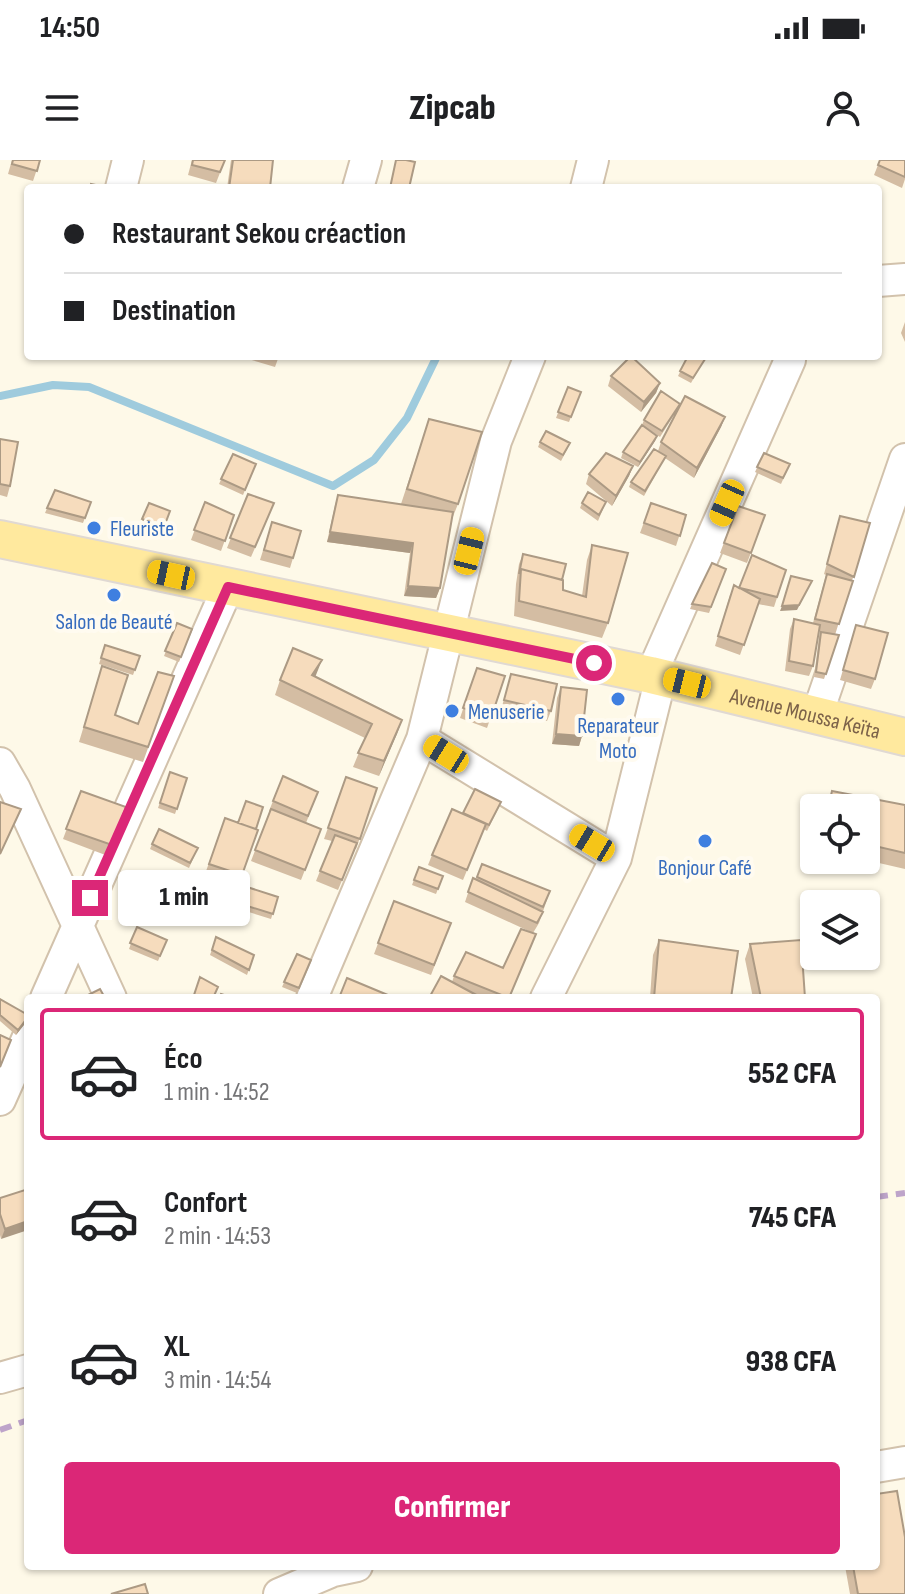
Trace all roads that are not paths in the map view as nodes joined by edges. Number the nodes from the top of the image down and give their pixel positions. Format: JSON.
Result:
{"nodes":[{"id":1,"x":128,"y":160,"type":"edge"},
{"id":2,"x":366,"y":160,"type":"edge"},
{"id":3,"x":593,"y":160,"type":"edge"},
{"id":4,"x":122,"y":184,"type":"edge"},
{"id":5,"x":359,"y":184,"type":"edge"},
{"id":6,"x":587,"y":184,"type":"edge"},
{"id":7,"x":905,"y":279,"type":"edge"},
{"id":8,"x":882,"y":281,"type":"edge"},
{"id":9,"x":528,"y":360,"type":"edge"},
{"id":10,"x":790,"y":360,"type":"dead end"},
{"id":11,"x":905,"y":459,"type":"edge"},
{"id":12,"x":0,"y":539,"type":"edge"},
{"id":13,"x":228,"y":587,"type":"junction"},
{"id":14,"x":449,"y":633,"type":"junction"},
{"id":15,"x":656,"y":676,"type":"junction"},
{"id":16,"x":817,"y":715,"type":"junction"},
{"id":17,"x":905,"y":737,"type":"edge"},
{"id":18,"x":422,"y":739,"type":"junction"},
{"id":19,"x":0,"y":763,"type":"edge"},
{"id":20,"x":616,"y":858,"type":"junction"},
{"id":21,"x":78,"y":926,"type":"junction"},
{"id":22,"x":48,"y":994,"type":"edge"},
{"id":23,"x":109,"y":994,"type":"edge"},
{"id":24,"x":314,"y":994,"type":"edge"},
{"id":25,"x":548,"y":994,"type":"edge"},
{"id":26,"x":24,"y":1046,"type":"edge"},
{"id":27,"x":0,"y":1100,"type":"edge"},
{"id":28,"x":24,"y":1371,"type":"edge"},
{"id":29,"x":0,"y":1378,"type":"edge"},
{"id":30,"x":905,"y":1462,"type":"edge"},
{"id":31,"x":880,"y":1466,"type":"edge"},
{"id":32,"x":341,"y":1574,"type":"edge"},
{"id":33,"x":279,"y":1594,"type":"edge"}],
"edges":[{"from":1,"to":4,"type":"street"},
{"from":2,"to":5,"type":"street"},
{"from":3,"to":6,"type":"street"},
{"from":7,"to":8,"type":"street"},
{"from":9,"to":14,"type":"street"},
{"from":10,"to":15,"type":"street"},
{"from":11,"to":16,"type":"street"},
{"from":12,"to":13,"type":"main road","name":"Avenue Moussa Keïta"},
{"from":13,"to":14,"type":"main road","name":"Avenue Moussa Keïta"},
{"from":13,"to":21,"type":"street"},
{"from":14,"to":15,"type":"main road","name":"Avenue Moussa Keïta"},
{"from":14,"to":18,"type":"street"},
{"from":15,"to":16,"type":"main road","name":"Avenue Moussa Keïta"},
{"from":15,"to":20,"type":"street"},
{"from":16,"to":17,"type":"main road","name":"Avenue Moussa Keïta"},
{"from":18,"to":20,"type":"street"},
{"from":18,"to":24,"type":"street"},
{"from":19,"to":21,"type":"street"},
{"from":20,"to":25,"type":"street"},
{"from":21,"to":22,"type":"street"},
{"from":21,"to":23,"type":"street"},
{"from":26,"to":27,"type":"street"},
{"from":28,"to":29,"type":"street"},
{"from":30,"to":31,"type":"street"},
{"from":32,"to":33,"type":"street"}]}
